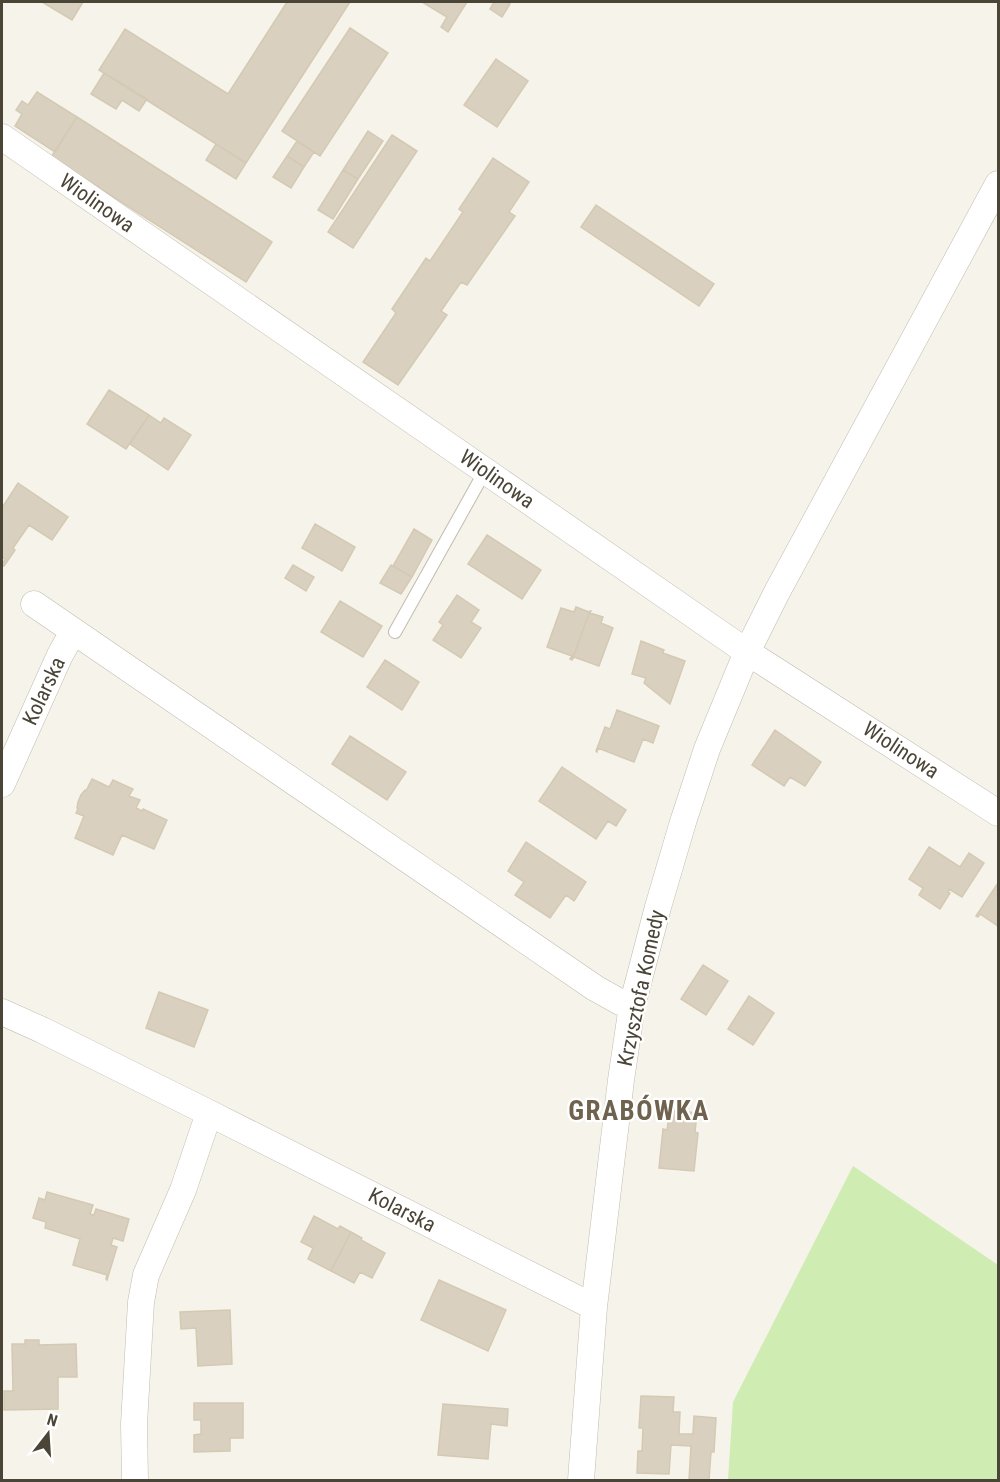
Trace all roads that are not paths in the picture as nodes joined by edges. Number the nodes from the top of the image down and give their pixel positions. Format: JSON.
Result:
{"nodes":[{"id":1,"x":2,"y":137,"type":"edge"},
{"id":2,"x":999,"y":184,"type":"edge"},
{"id":3,"x":485,"y":471,"type":"junction"},
{"id":4,"x":34,"y":604,"type":"dead end"},
{"id":5,"x":74,"y":632,"type":"junction"},
{"id":6,"x":395,"y":632,"type":"dead end"},
{"id":7,"x":747,"y":652,"type":"junction"},
{"id":8,"x":2,"y":783,"type":"edge"},
{"id":9,"x":999,"y":813,"type":"edge"},
{"id":10,"x":633,"y":1006,"type":"junction"},
{"id":11,"x":2,"y":1012,"type":"edge"},
{"id":12,"x":209,"y":1113,"type":"junction"},
{"id":13,"x":594,"y":1307,"type":"junction"},
{"id":14,"x":135,"y":1480,"type":"edge"},
{"id":15,"x":581,"y":1480,"type":"edge"}],
"edges":[{"from":1,"to":3,"type":"street","name":"Wiolinowa"},
{"from":2,"to":7,"type":"street","name":"Krzysztofa Komedy"},
{"from":3,"to":6,"type":"lane"},
{"from":3,"to":7,"type":"street","name":"Wiolinowa"},
{"from":4,"to":5,"type":"street"},
{"from":5,"to":8,"type":"street","name":"Kolarska"},
{"from":5,"to":10,"type":"street"},
{"from":7,"to":9,"type":"street","name":"Wiolinowa"},
{"from":7,"to":10,"type":"street","name":"Krzysztofa Komedy"},
{"from":10,"to":13,"type":"street","name":"Krzysztofa Komedy"},
{"from":11,"to":12,"type":"street","name":"Kolarska"},
{"from":12,"to":13,"type":"street","name":"Kolarska"},
{"from":12,"to":14,"type":"street"},
{"from":13,"to":15,"type":"street","name":"Krzysztofa Komedy"}]}
